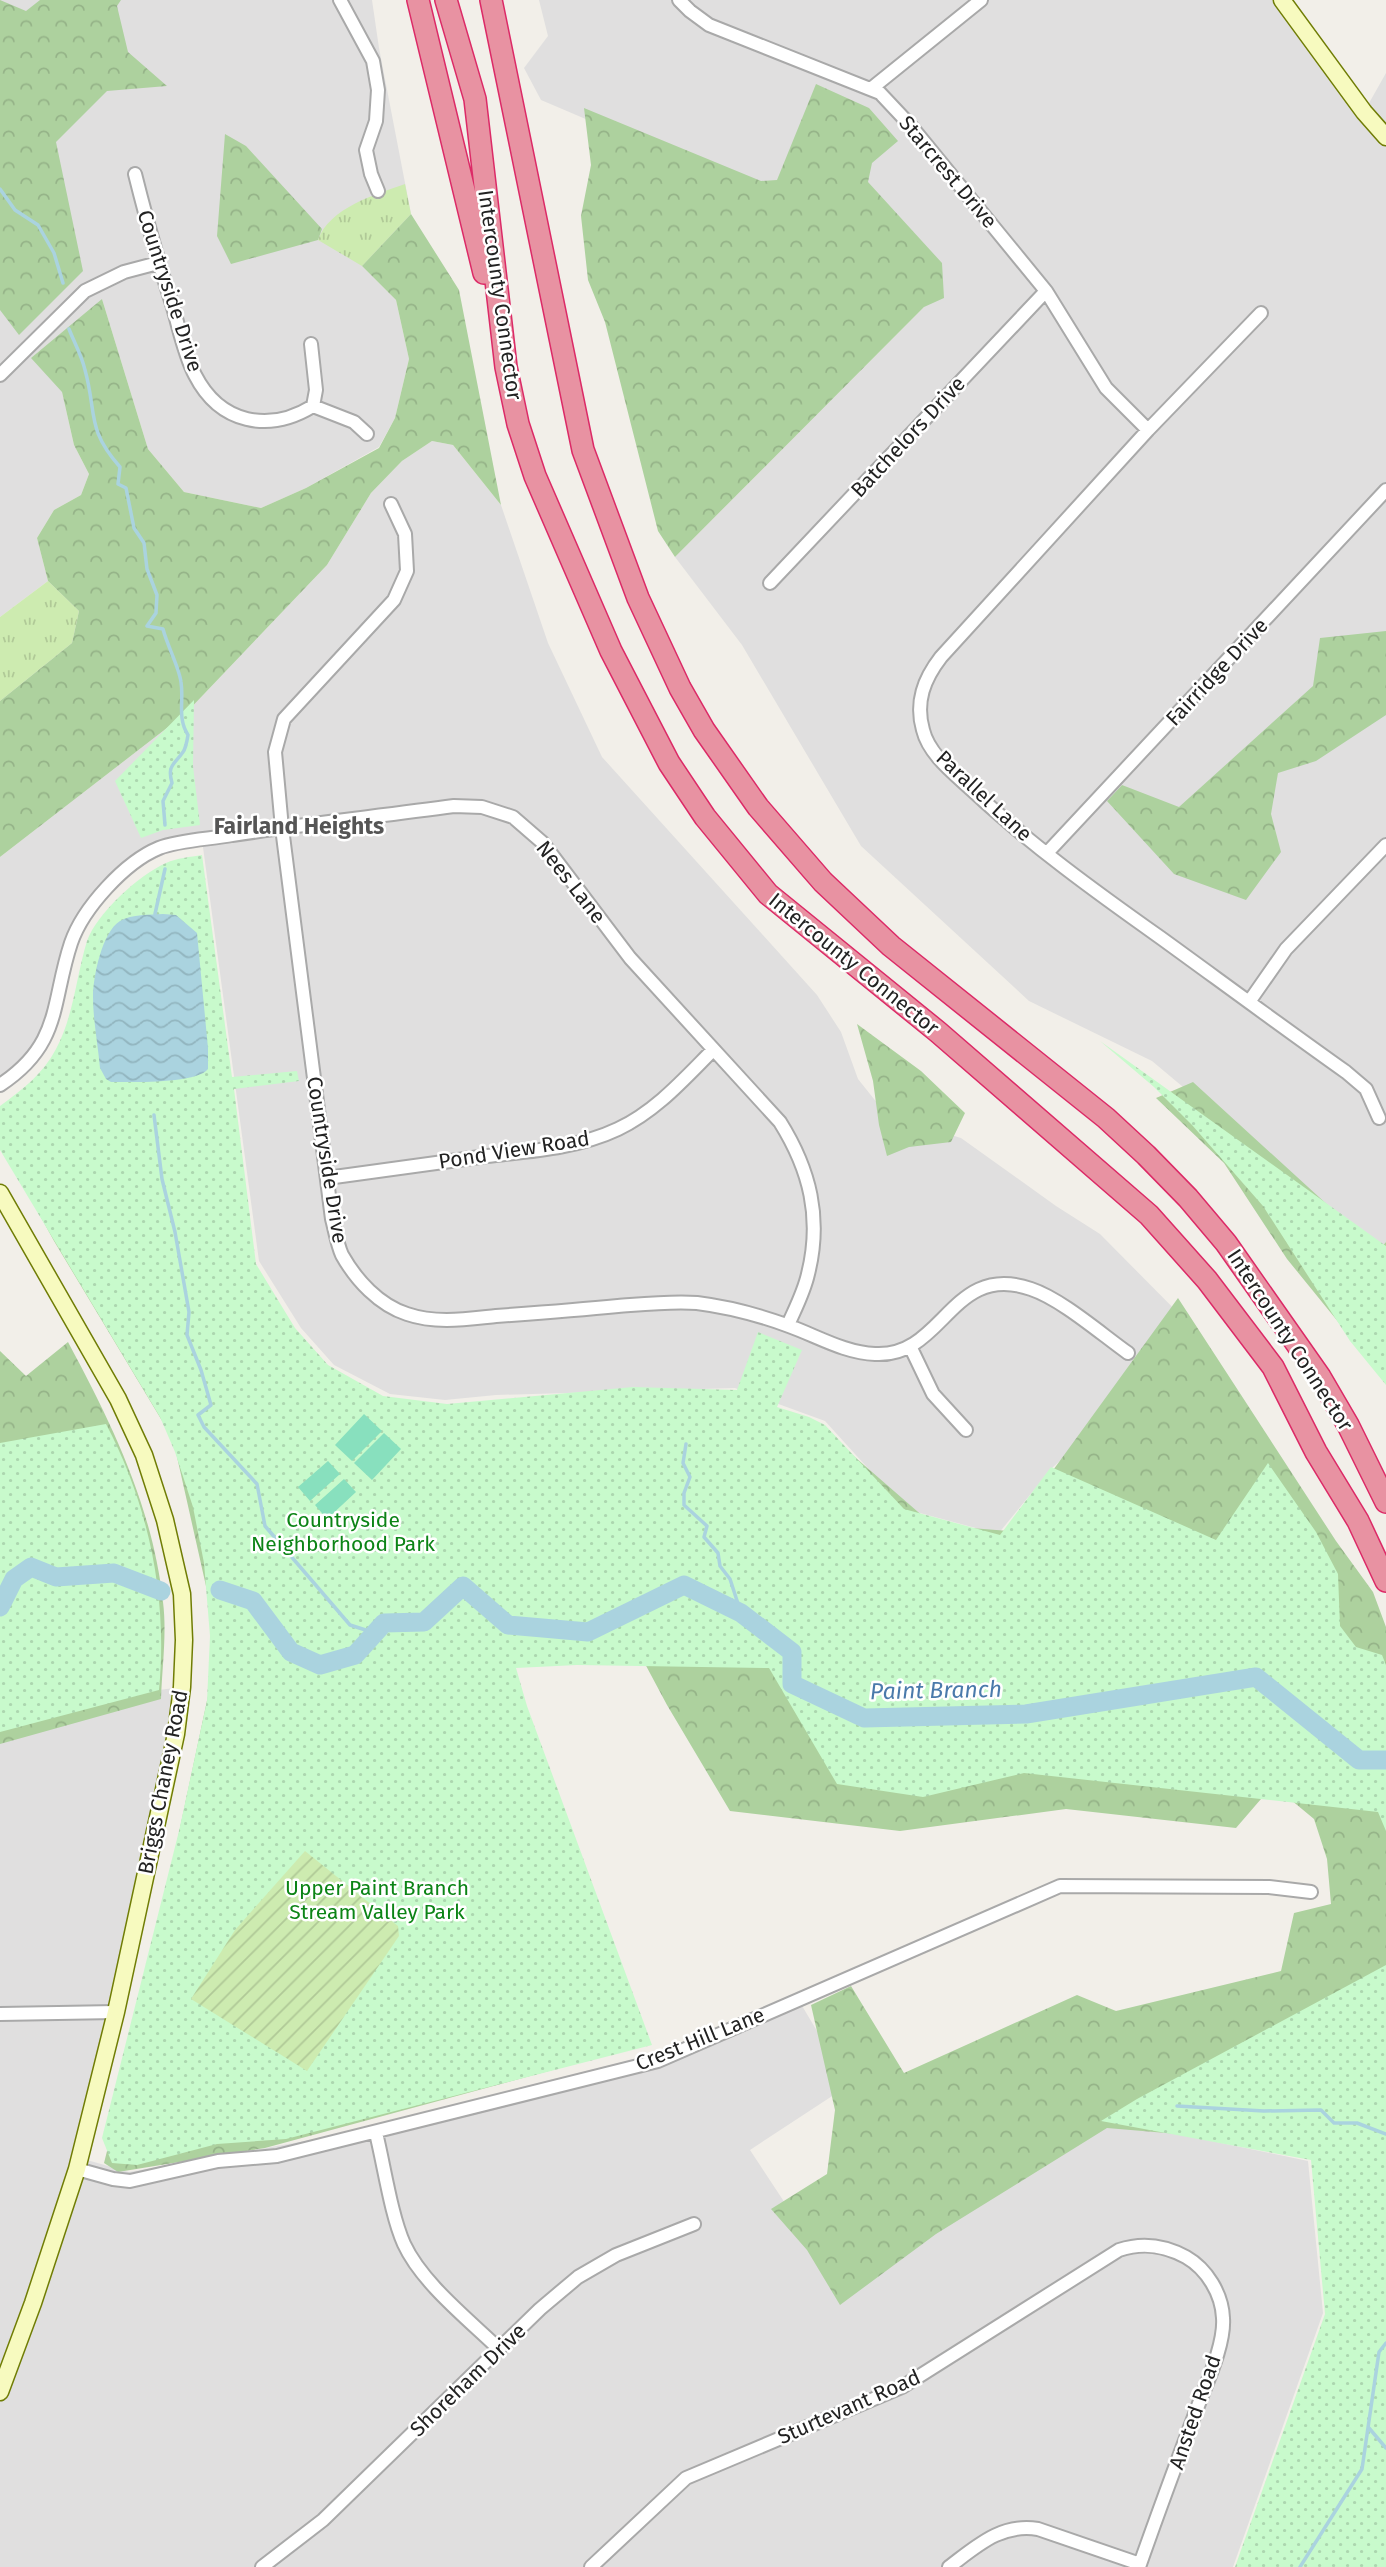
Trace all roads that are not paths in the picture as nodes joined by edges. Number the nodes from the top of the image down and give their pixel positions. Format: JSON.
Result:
{"nodes":[{"id":1,"x":340,"y":0,"type":"edge"},
{"id":2,"x":418,"y":0,"type":"edge"},
{"id":3,"x":446,"y":0,"type":"edge"},
{"id":4,"x":491,"y":0,"type":"edge"},
{"id":5,"x":496,"y":0,"type":"edge"},
{"id":6,"x":679,"y":0,"type":"edge"},
{"id":7,"x":981,"y":0,"type":"edge"},
{"id":8,"x":1282,"y":0,"type":"edge"},
{"id":9,"x":504,"y":59,"type":"junction"},
{"id":10,"x":872,"y":88,"type":"junction"},
{"id":11,"x":1386,"y":137,"type":"edge"},
{"id":12,"x":135,"y":174,"type":"dead end"},
{"id":13,"x":377,"y":191,"type":"dead end"},
{"id":14,"x":158,"y":263,"type":"junction"},
{"id":15,"x":1046,"y":291,"type":"junction"},
{"id":16,"x":1261,"y":313,"type":"dead end"},
{"id":17,"x":311,"y":344,"type":"dead end"},
{"id":18,"x":506,"y":367,"type":"junction"},
{"id":19,"x":0,"y":375,"type":"edge"},
{"id":20,"x":313,"y":406,"type":"junction"},
{"id":21,"x":1148,"y":430,"type":"junction"},
{"id":22,"x":367,"y":434,"type":"dead end"},
{"id":23,"x":1386,"y":490,"type":"edge"},
{"id":24,"x":391,"y":504,"type":"dead end"},
{"id":25,"x":770,"y":583,"type":"dead end"},
{"id":26,"x":282,"y":828,"type":"junction"},
{"id":27,"x":1386,"y":845,"type":"edge"},
{"id":28,"x":1047,"y":853,"type":"junction"},
{"id":29,"x":1249,"y":1002,"type":"junction"},
{"id":30,"x":713,"y":1050,"type":"junction"},
{"id":31,"x":0,"y":1085,"type":"edge"},
{"id":32,"x":1378,"y":1118,"type":"dead end"},
{"id":33,"x":327,"y":1178,"type":"junction"},
{"id":34,"x":0,"y":1193,"type":"edge"},
{"id":35,"x":788,"y":1325,"type":"junction"},
{"id":36,"x":910,"y":1346,"type":"junction"},
{"id":37,"x":1128,"y":1353,"type":"dead end"},
{"id":38,"x":966,"y":1430,"type":"dead end"},
{"id":39,"x":1386,"y":1502,"type":"edge"},
{"id":40,"x":1386,"y":1581,"type":"edge"},
{"id":41,"x":1311,"y":1892,"type":"dead end"},
{"id":42,"x":116,"y":2012,"type":"junction"},
{"id":43,"x":0,"y":2014,"type":"edge"},
{"id":44,"x":376,"y":2133,"type":"junction"},
{"id":45,"x":77,"y":2169,"type":"junction"},
{"id":46,"x":694,"y":2224,"type":"dead end"},
{"id":47,"x":1194,"y":2261,"type":"joint"},
{"id":48,"x":499,"y":2349,"type":"junction"},
{"id":49,"x":0,"y":2392,"type":"edge"},
{"id":50,"x":1140,"y":2565,"type":"edge"},
{"id":51,"x":262,"y":2567,"type":"edge"},
{"id":52,"x":591,"y":2567,"type":"edge"},
{"id":53,"x":949,"y":2567,"type":"edge"}],
"edges":[{"from":1,"to":13,"type":"street"},
{"from":2,"to":18,"type":"highway"},
{"from":3,"to":18,"type":"highway","name":"Intercounty Connector"},
{"from":4,"to":9,"type":"highway","name":"Intercounty Connector"},
{"from":5,"to":9,"type":"highway"},
{"from":6,"to":10,"type":"street","name":"Starcrest Drive"},
{"from":7,"to":10,"type":"street"},
{"from":8,"to":11,"type":"main road"},
{"from":9,"to":39,"type":"highway","name":"Intercounty Connector"},
{"from":10,"to":15,"type":"street","name":"Starcrest Drive"},
{"from":12,"to":14,"type":"street","name":"Countryside Drive"},
{"from":14,"to":19,"type":"street"},
{"from":14,"to":20,"type":"street","name":"Countryside Drive"},
{"from":15,"to":21,"type":"street","name":"Starcrest Drive"},
{"from":15,"to":25,"type":"street","name":"Batchelors Drive"},
{"from":16,"to":21,"type":"street","name":"Parallel Lane"},
{"from":17,"to":20,"type":"street"},
{"from":18,"to":40,"type":"highway","name":"Intercounty Connector"},
{"from":20,"to":22,"type":"street"},
{"from":21,"to":28,"type":"street","name":"Parallel Lane"},
{"from":23,"to":28,"type":"street","name":"Fairridge Drive"},
{"from":24,"to":26,"type":"street","name":"Countryside Drive"},
{"from":26,"to":30,"type":"street","name":"Nees Lane"},
{"from":26,"to":31,"type":"street","name":"Nees Lane"},
{"from":26,"to":33,"type":"street","name":"Countryside Drive"},
{"from":27,"to":29,"type":"street"},
{"from":28,"to":29,"type":"street","name":"Parallel Lane"},
{"from":29,"to":32,"type":"street","name":"Parallel Lane"},
{"from":30,"to":33,"type":"street","name":"Pond View Road"},
{"from":30,"to":35,"type":"street","name":"Nees Lane"},
{"from":33,"to":35,"type":"street","name":"Countryside Drive"},
{"from":34,"to":42,"type":"main road","name":"Briggs Chaney Road"},
{"from":35,"to":36,"type":"street","name":"Countryside Drive"},
{"from":36,"to":37,"type":"street","name":"Countryside Drive"},
{"from":36,"to":38,"type":"street"},
{"from":41,"to":44,"type":"street","name":"Crest Hill Lane"},
{"from":42,"to":43,"type":"street"},
{"from":42,"to":45,"type":"main road","name":"Briggs Chaney Road"},
{"from":44,"to":45,"type":"street","name":"Crest Hill Lane"},
{"from":44,"to":48,"type":"street"},
{"from":45,"to":49,"type":"main road","name":"Briggs Chaney Road"},
{"from":46,"to":48,"type":"street","name":"Shoreham Drive"},
{"from":47,"to":50,"type":"street","name":"Ansted Road"},
{"from":47,"to":52,"type":"street","name":"Sturtevant Road"},
{"from":48,"to":51,"type":"street","name":"Shoreham Drive"},
{"from":50,"to":53,"type":"street"}]}
